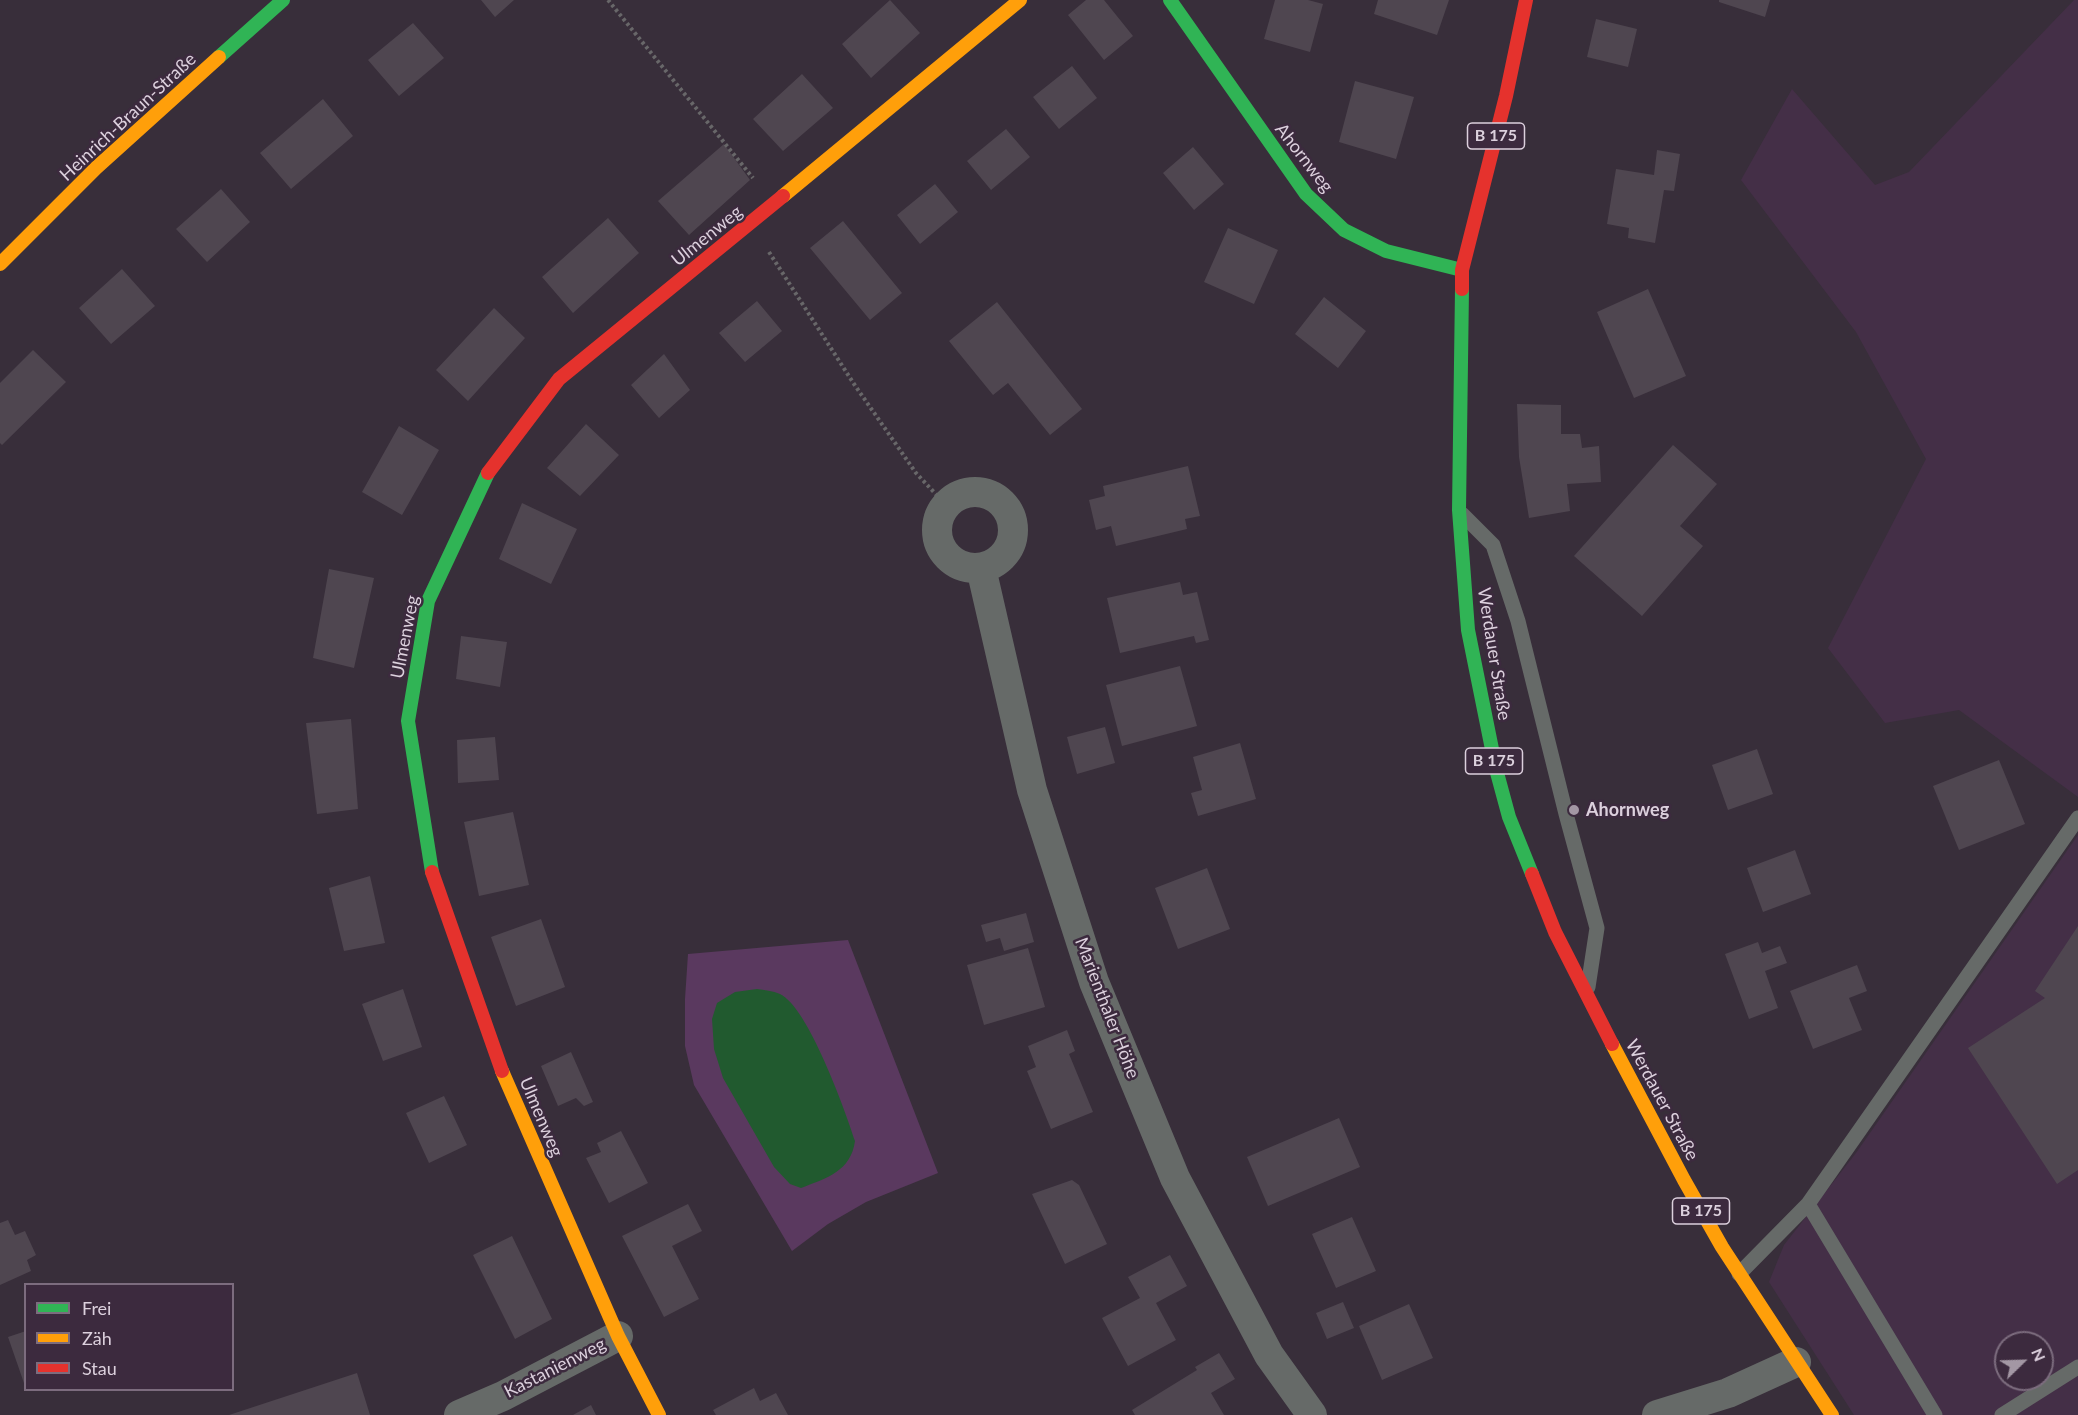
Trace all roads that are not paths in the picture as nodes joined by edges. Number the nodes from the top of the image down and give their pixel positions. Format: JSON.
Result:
{"nodes":[{"id":1,"x":283,"y":0,"type":"edge"},
{"id":2,"x":1020,"y":0,"type":"edge"},
{"id":3,"x":1170,"y":0,"type":"edge"},
{"id":4,"x":1526,"y":0,"type":"edge"},
{"id":5,"x":0,"y":264,"type":"edge"},
{"id":6,"x":1462,"y":270,"type":"junction"},
{"id":7,"x":1459,"y":510,"type":"junction"},
{"id":8,"x":981,"y":568,"type":"junction"},
{"id":9,"x":2078,"y":818,"type":"edge"},
{"id":10,"x":1587,"y":996,"type":"junction"},
{"id":11,"x":1808,"y":1204,"type":"junction"},
{"id":12,"x":1739,"y":1274,"type":"junction"},
{"id":13,"x":618,"y":1336,"type":"junction"},
{"id":14,"x":1796,"y":1362,"type":"junction"},
{"id":15,"x":2078,"y":1367,"type":"edge"},
{"id":16,"x":459,"y":1415,"type":"edge"},
{"id":17,"x":659,"y":1415,"type":"edge"},
{"id":18,"x":1312,"y":1415,"type":"edge"},
{"id":19,"x":1657,"y":1415,"type":"edge"},
{"id":20,"x":1832,"y":1415,"type":"edge"},
{"id":21,"x":1935,"y":1415,"type":"edge"},
{"id":22,"x":2002,"y":1415,"type":"edge"}],
"edges":[{"from":1,"to":5,"type":"street","name":"Heinrich-Braun-Straße"},
{"from":2,"to":13,"type":"street","name":"Ulmenweg"},
{"from":3,"to":6,"type":"street","name":"Ahornweg"},
{"from":4,"to":6,"type":"street","name":"Werdauer Straße","number":"B 175"},
{"from":6,"to":7,"type":"street","name":"Werdauer Straße","number":"B 175"},
{"from":7,"to":10,"type":"street","name":"Werdauer Straße","number":"B 175"},
{"from":7,"to":10,"type":"lane"},
{"from":8,"to":8,"type":"street"},
{"from":8,"to":18,"type":"street","name":"Marienthaler Höhe"},
{"from":9,"to":11,"type":"lane"},
{"from":10,"to":12,"type":"street","name":"Werdauer Straße","number":"B 175"},
{"from":11,"to":12,"type":"lane"},
{"from":11,"to":21,"type":"lane"},
{"from":12,"to":14,"type":"street","name":"Werdauer Straße","number":"B 175"},
{"from":13,"to":16,"type":"street","name":"Kastanienweg"},
{"from":13,"to":17,"type":"street","name":"Ulmenweg"},
{"from":14,"to":19,"type":"street"},
{"from":14,"to":20,"type":"street","name":"Werdauer Straße","number":"B 175"},
{"from":15,"to":22,"type":"lane"}]}
